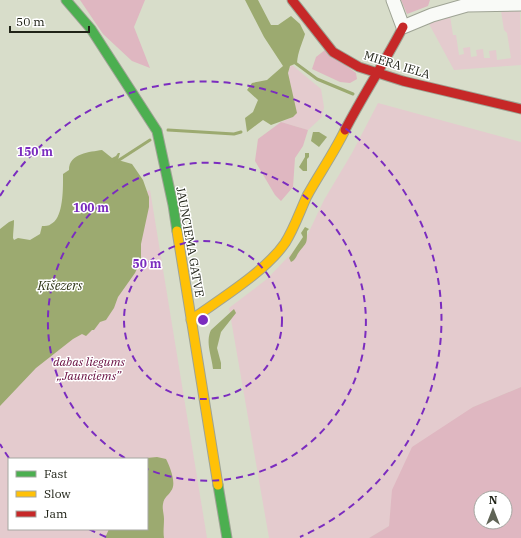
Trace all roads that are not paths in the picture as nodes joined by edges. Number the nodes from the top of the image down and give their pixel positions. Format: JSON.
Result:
{"nodes":[{"id":1,"x":66,"y":0,"type":"edge"},
{"id":2,"x":292,"y":0,"type":"edge"},
{"id":3,"x":393,"y":0,"type":"edge"},
{"id":4,"x":521,"y":4,"type":"edge"},
{"id":5,"x":403,"y":27,"type":"junction"},
{"id":6,"x":377,"y":74,"type":"junction"},
{"id":7,"x":521,"y":109,"type":"edge"},
{"id":8,"x":191,"y":320,"type":"junction"},
{"id":9,"x":227,"y":538,"type":"edge"}],
"edges":[{"from":1,"to":8,"type":"street","name":"JAUNCIEMA GATVE"},
{"from":2,"to":6,"type":"street","name":"MIERA IELA"},
{"from":3,"to":5,"type":"street"},
{"from":4,"to":5,"type":"street"},
{"from":5,"to":6,"type":"street"},
{"from":6,"to":7,"type":"street","name":"MIERA IELA"},
{"from":6,"to":8,"type":"street"},
{"from":8,"to":9,"type":"street","name":"JAUNCIEMA GATVE"}]}
